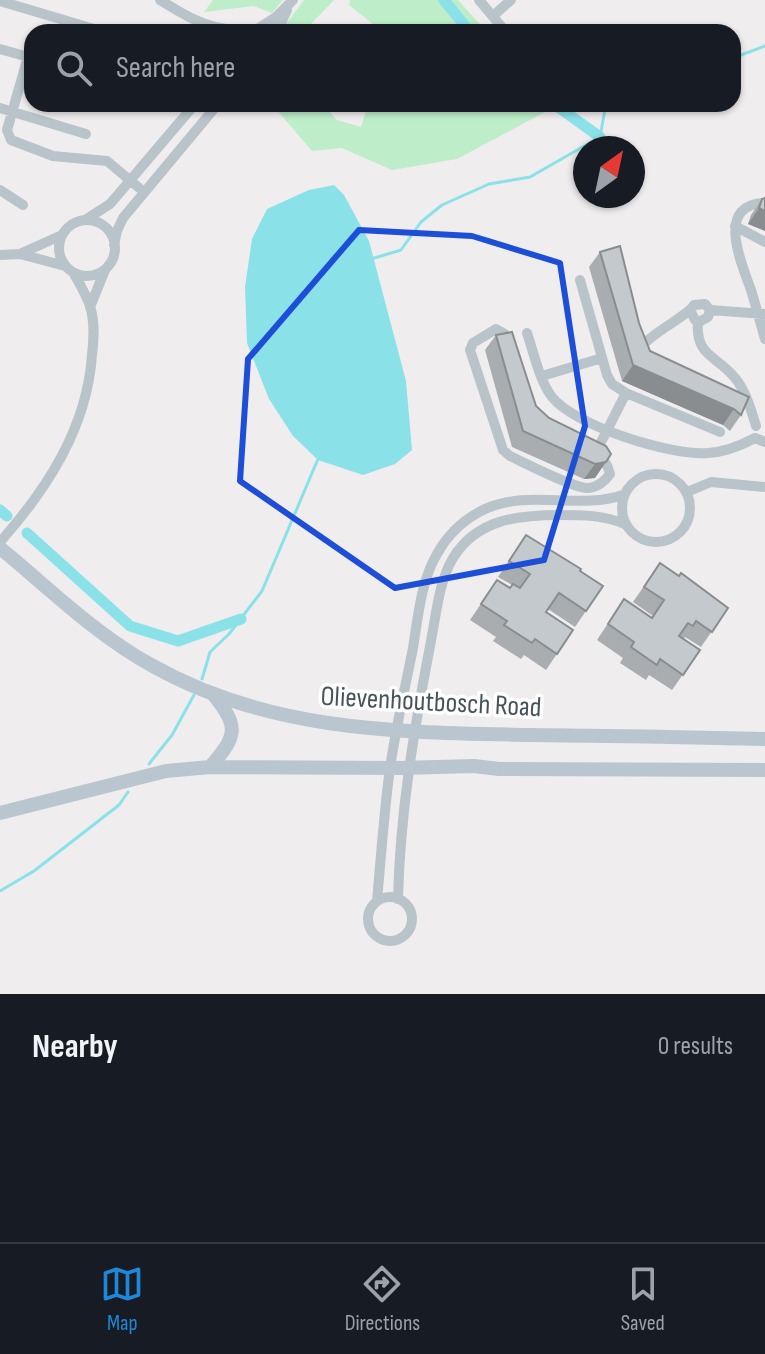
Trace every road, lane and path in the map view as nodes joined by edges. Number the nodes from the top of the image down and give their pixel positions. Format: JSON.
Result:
{"nodes":[{"id":1,"x":51,"y":0,"type":"edge"},
{"id":2,"x":160,"y":0,"type":"edge"},
{"id":3,"x":479,"y":0,"type":"edge"},
{"id":4,"x":511,"y":0,"type":"edge"},
{"id":5,"x":0,"y":1,"type":"edge"},
{"id":6,"x":292,"y":2,"type":"edge"},
{"id":7,"x":47,"y":14,"type":"junction"},
{"id":8,"x":493,"y":16,"type":"junction"},
{"id":9,"x":187,"y":17,"type":"junction"},
{"id":10,"x":79,"y":24,"type":"edge"},
{"id":11,"x":194,"y":24,"type":"edge"},
{"id":12,"x":205,"y":24,"type":"edge"},
{"id":13,"x":266,"y":24,"type":"edge"},
{"id":14,"x":281,"y":24,"type":"edge"},
{"id":15,"x":500,"y":24,"type":"edge"},
{"id":16,"x":0,"y":49,"type":"edge"},
{"id":17,"x":24,"y":56,"type":"edge"},
{"id":18,"x":24,"y":77,"type":"edge"},
{"id":19,"x":0,"y":108,"type":"edge"},
{"id":20,"x":13,"y":112,"type":"junction"},
{"id":21,"x":188,"y":112,"type":"edge"},
{"id":22,"x":211,"y":112,"type":"edge"},
{"id":23,"x":86,"y":134,"type":"dead end"},
{"id":24,"x":130,"y":181,"type":"junction"},
{"id":25,"x":0,"y":190,"type":"edge"},
{"id":26,"x":144,"y":192,"type":"junction"},
{"id":27,"x":765,"y":203,"type":"edge"},
{"id":28,"x":23,"y":205,"type":"dead end"},
{"id":29,"x":84,"y":221,"type":"junction"},
{"id":30,"x":735,"y":226,"type":"junction"},
{"id":31,"x":62,"y":235,"type":"junction"},
{"id":32,"x":765,"y":242,"type":"edge"},
{"id":33,"x":114,"y":245,"type":"junction"},
{"id":34,"x":20,"y":254,"type":"junction"},
{"id":35,"x":0,"y":255,"type":"edge"},
{"id":36,"x":69,"y":269,"type":"junction"},
{"id":37,"x":105,"y":270,"type":"junction"},
{"id":38,"x":580,"y":280,"type":"dead end"},
{"id":39,"x":90,"y":307,"type":"junction"},
{"id":40,"x":710,"y":310,"type":"junction"},
{"id":41,"x":761,"y":314,"type":"edge"},
{"id":42,"x":694,"y":316,"type":"junction"},
{"id":43,"x":527,"y":333,"type":"dead end"},
{"id":44,"x":765,"y":339,"type":"edge"},
{"id":45,"x":652,"y":357,"type":"edge"},
{"id":46,"x":602,"y":358,"type":"junction"},
{"id":47,"x":542,"y":376,"type":"junction"},
{"id":48,"x":626,"y":393,"type":"junction"},
{"id":49,"x":761,"y":425,"type":"edge"},
{"id":50,"x":607,"y":429,"type":"junction"},
{"id":51,"x":720,"y":432,"type":"dead end"},
{"id":52,"x":760,"y":440,"type":"edge"},
{"id":53,"x":597,"y":450,"type":"junction"},
{"id":54,"x":765,"y":487,"type":"edge"},
{"id":55,"x":687,"y":492,"type":"junction"},
{"id":56,"x":623,"y":495,"type":"junction"},
{"id":57,"x":625,"y":524,"type":"junction"},
{"id":58,"x":0,"y":545,"type":"edge"},
{"id":59,"x":212,"y":693,"type":"junction"},
{"id":60,"x":396,"y":731,"type":"junction"},
{"id":61,"x":414,"y":733,"type":"junction"},
{"id":62,"x":765,"y":739,"type":"edge"},
{"id":63,"x":210,"y":767,"type":"junction"},
{"id":64,"x":390,"y":768,"type":"junction"},
{"id":65,"x":408,"y":768,"type":"junction"},
{"id":66,"x":765,"y":770,"type":"edge"},
{"id":67,"x":0,"y":813,"type":"edge"},
{"id":68,"x":398,"y":899,"type":"junction"},
{"id":69,"x":377,"y":901,"type":"junction"}],
"edges":[{"from":1,"to":7,"type":"street"},
{"from":2,"to":9,"type":"street"},
{"from":3,"to":8,"type":"street"},
{"from":4,"to":8,"type":"street"},
{"from":5,"to":7,"type":"street"},
{"from":6,"to":13,"type":"street"},
{"from":6,"to":14,"type":"street"},
{"from":7,"to":10,"type":"street"},
{"from":8,"to":15,"type":"street"},
{"from":9,"to":11,"type":"street"},
{"from":9,"to":12,"type":"street"},
{"from":16,"to":17,"type":"street"},
{"from":18,"to":20,"type":"street"},
{"from":19,"to":20,"type":"street"},
{"from":20,"to":23,"type":"street"},
{"from":20,"to":24,"type":"street"},
{"from":21,"to":24,"type":"street"},
{"from":22,"to":26,"type":"street"},
{"from":24,"to":26,"type":"street"},
{"from":24,"to":29,"type":"street"},
{"from":25,"to":28,"type":"street"},
{"from":26,"to":33,"type":"street"},
{"from":27,"to":30,"type":"street"},
{"from":29,"to":31,"type":"street"},
{"from":29,"to":33,"type":"street"},
{"from":30,"to":32,"type":"street"},
{"from":30,"to":41,"type":"street"},
{"from":31,"to":34,"type":"street"},
{"from":31,"to":36,"type":"street"},
{"from":33,"to":37,"type":"street"},
{"from":34,"to":35,"type":"street"},
{"from":34,"to":36,"type":"street"},
{"from":36,"to":37,"type":"street"},
{"from":36,"to":39,"type":"street"},
{"from":37,"to":39,"type":"street"},
{"from":38,"to":46,"type":"street"},
{"from":39,"to":58,"type":"street"},
{"from":40,"to":41,"type":"street"},
{"from":40,"to":42,"type":"street"},
{"from":40,"to":42,"type":"street"},
{"from":41,"to":44,"type":"street"},
{"from":42,"to":45,"type":"street"},
{"from":42,"to":49,"type":"street"},
{"from":43,"to":47,"type":"street"},
{"from":46,"to":47,"type":"street"},
{"from":46,"to":48,"type":"street"},
{"from":47,"to":50,"type":"street"},
{"from":48,"to":50,"type":"street"},
{"from":48,"to":51,"type":"street"},
{"from":49,"to":52,"type":"street"},
{"from":50,"to":52,"type":"street"},
{"from":50,"to":53,"type":"street"},
{"from":53,"to":53,"type":"street"},
{"from":54,"to":55,"type":"street"},
{"from":55,"to":56,"type":"street"},
{"from":55,"to":57,"type":"street"},
{"from":56,"to":57,"type":"street"},
{"from":56,"to":60,"type":"street"},
{"from":57,"to":61,"type":"street"},
{"from":58,"to":59,"type":"main road","name":"Olievenhoutbosch Road"},
{"from":59,"to":60,"type":"main road","name":"Olievenhoutbosch Road"},
{"from":59,"to":63,"type":"main road"},
{"from":60,"to":61,"type":"main road","name":"Olievenhoutbosch Road"},
{"from":60,"to":64,"type":"street"},
{"from":61,"to":62,"type":"main road","name":"Olievenhoutbosch Road"},
{"from":61,"to":65,"type":"street"},
{"from":63,"to":64,"type":"main road"},
{"from":63,"to":67,"type":"main road"},
{"from":64,"to":65,"type":"main road"},
{"from":64,"to":69,"type":"street"},
{"from":65,"to":66,"type":"main road"},
{"from":65,"to":68,"type":"street"},
{"from":68,"to":69,"type":"street"},
{"from":68,"to":69,"type":"street"}]}
